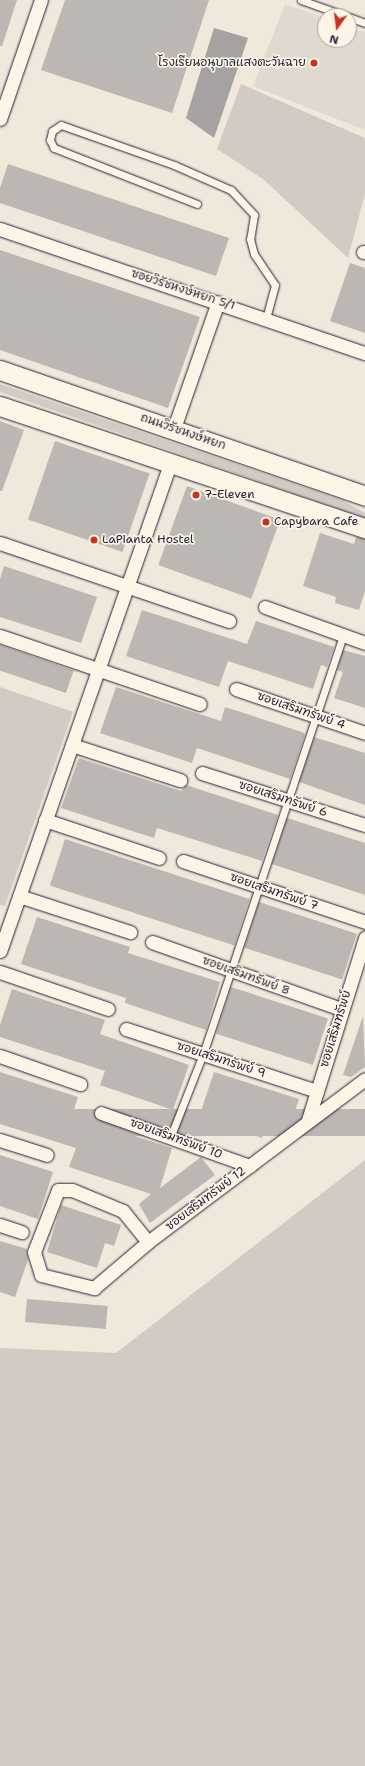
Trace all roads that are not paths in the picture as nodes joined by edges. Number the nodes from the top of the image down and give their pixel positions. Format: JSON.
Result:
{"nodes":[{"id":1,"x":41,"y":0,"type":"edge"},
{"id":2,"x":302,"y":0,"type":"edge"},
{"id":3,"x":325,"y":8,"type":"edge"},
{"id":4,"x":4,"y":90,"type":"edge"},
{"id":5,"x":0,"y":119,"type":"edge"},
{"id":6,"x":197,"y":204,"type":"dead end"},
{"id":7,"x":0,"y":229,"type":"edge"},
{"id":8,"x":218,"y":302,"type":"junction"},
{"id":9,"x":266,"y":318,"type":"junction"},
{"id":10,"x":365,"y":352,"type":"edge"},
{"id":11,"x":0,"y":370,"type":"edge"},
{"id":12,"x":0,"y":406,"type":"edge"},
{"id":13,"x":174,"y":428,"type":"junction"},
{"id":14,"x":170,"y":464,"type":"junction"},
{"id":15,"x":365,"y":496,"type":"edge"},
{"id":16,"x":365,"y":528,"type":"edge"},
{"id":17,"x":0,"y":543,"type":"edge"},
{"id":18,"x":126,"y":588,"type":"junction"},
{"id":19,"x":265,"y":607,"type":"dead end"},
{"id":20,"x":230,"y":621,"type":"dead end"},
{"id":21,"x":343,"y":635,"type":"junction"},
{"id":22,"x":0,"y":636,"type":"edge"},
{"id":23,"x":365,"y":643,"type":"edge"},
{"id":24,"x":98,"y":671,"type":"junction"},
{"id":25,"x":236,"y":689,"type":"dead end"},
{"id":26,"x":200,"y":704,"type":"dead end"},
{"id":27,"x":316,"y":716,"type":"junction"},
{"id":28,"x":365,"y":733,"type":"edge"},
{"id":29,"x":72,"y":745,"type":"junction"},
{"id":30,"x":202,"y":773,"type":"dead end"},
{"id":31,"x":180,"y":780,"type":"dead end"},
{"id":32,"x":287,"y":800,"type":"junction"},
{"id":33,"x":45,"y":820,"type":"junction"},
{"id":34,"x":365,"y":825,"type":"edge"},
{"id":35,"x":159,"y":858,"type":"dead end"},
{"id":36,"x":183,"y":861,"type":"dead end"},
{"id":37,"x":260,"y":887,"type":"junction"},
{"id":38,"x":19,"y":896,"type":"junction"},
{"id":39,"x":6,"y":916,"type":"edge"},
{"id":40,"x":365,"y":922,"type":"edge"},
{"id":41,"x":130,"y":932,"type":"dead end"},
{"id":42,"x":365,"y":938,"type":"edge"},
{"id":43,"x":152,"y":942,"type":"dead end"},
{"id":44,"x":0,"y":951,"type":"edge"},
{"id":45,"x":231,"y":970,"type":"junction"},
{"id":46,"x":0,"y":972,"type":"edge"},
{"id":47,"x":108,"y":1009,"type":"dead end"},
{"id":48,"x":341,"y":1009,"type":"junction"},
{"id":49,"x":126,"y":1029,"type":"dead end"},
{"id":50,"x":203,"y":1054,"type":"junction"},
{"id":51,"x":0,"y":1056,"type":"edge"},
{"id":52,"x":365,"y":1079,"type":"edge"},
{"id":53,"x":80,"y":1084,"type":"dead end"},
{"id":54,"x":317,"y":1091,"type":"junction"},
{"id":55,"x":101,"y":1113,"type":"dead end"},
{"id":56,"x":308,"y":1120,"type":"junction"},
{"id":57,"x":170,"y":1138,"type":"junction"},
{"id":58,"x":0,"y":1140,"type":"edge"},
{"id":59,"x":47,"y":1155,"type":"dead end"},
{"id":60,"x":250,"y":1166,"type":"junction"},
{"id":61,"x":0,"y":1225,"type":"edge"},
{"id":62,"x":22,"y":1232,"type":"dead end"},
{"id":63,"x":148,"y":1242,"type":"junction"}],
"edges":[{"from":1,"to":4,"type":"street"},
{"from":2,"to":3,"type":"lane"},
{"from":4,"to":5,"type":"street"},
{"from":6,"to":9,"type":"lane"},
{"from":7,"to":8,"type":"street","name":"ซอยวิรัชหงษ์หยก 5/1"},
{"from":8,"to":9,"type":"street","name":"ซอยวิรัชหงษ์หยก 5/1"},
{"from":8,"to":13,"type":"street"},
{"from":9,"to":10,"type":"street","name":"ซอยวิรัชหงษ์หยก 5/1"},
{"from":11,"to":13,"type":"main road","name":"ถนนวิรัชหงษ์หยก"},
{"from":12,"to":14,"type":"main road"},
{"from":13,"to":15,"type":"main road","name":"ถนนวิรัชหงษ์หยก"},
{"from":14,"to":16,"type":"main road"},
{"from":14,"to":18,"type":"street"},
{"from":17,"to":18,"type":"street"},
{"from":18,"to":20,"type":"street"},
{"from":18,"to":24,"type":"street"},
{"from":19,"to":21,"type":"street"},
{"from":21,"to":23,"type":"street"},
{"from":21,"to":27,"type":"lane"},
{"from":22,"to":24,"type":"street"},
{"from":24,"to":26,"type":"street"},
{"from":24,"to":29,"type":"street"},
{"from":25,"to":27,"type":"street","name":"ซอยเสริมทรัพย์ 4"},
{"from":27,"to":28,"type":"street","name":"ซอยเสริมทรัพย์ 4"},
{"from":27,"to":32,"type":"lane"},
{"from":29,"to":31,"type":"street"},
{"from":29,"to":33,"type":"street"},
{"from":30,"to":32,"type":"street","name":"ซอยเสริมทรัพย์ 6"},
{"from":32,"to":34,"type":"street","name":"ซอยเสริมทรัพย์ 6"},
{"from":32,"to":37,"type":"lane"},
{"from":33,"to":35,"type":"street"},
{"from":33,"to":38,"type":"street"},
{"from":36,"to":37,"type":"street","name":"ซอยเสริมทรัพย์ 7"},
{"from":37,"to":40,"type":"street","name":"ซอยเสริมทรัพย์ 7"},
{"from":37,"to":45,"type":"lane"},
{"from":38,"to":39,"type":"street"},
{"from":38,"to":41,"type":"street"},
{"from":39,"to":44,"type":"street"},
{"from":42,"to":48,"type":"street","name":"ซอยเสริมทรัพย์"},
{"from":43,"to":45,"type":"street","name":"ซอยเสริมทรัพย์ 8"},
{"from":45,"to":48,"type":"street","name":"ซอยเสริมทรัพย์ 8"},
{"from":45,"to":50,"type":"lane"},
{"from":46,"to":47,"type":"street"},
{"from":48,"to":54,"type":"street","name":"ซอยเสริมทรัพย์"},
{"from":49,"to":50,"type":"street","name":"ซอยเสริมทรัพย์ 9"},
{"from":50,"to":54,"type":"street","name":"ซอยเสริมทรัพย์ 9"},
{"from":50,"to":57,"type":"lane"},
{"from":51,"to":53,"type":"street"},
{"from":52,"to":56,"type":"street","name":"ซอยเสริมทรัพย์ 12"},
{"from":54,"to":56,"type":"street","name":"ซอยเสริมทรัพย์"},
{"from":55,"to":57,"type":"street","name":"ซอยเสริมทรัพย์ 10"},
{"from":56,"to":60,"type":"street","name":"ซอยเสริมทรัพย์ 12"},
{"from":57,"to":60,"type":"street","name":"ซอยเสริมทรัพย์ 10"},
{"from":58,"to":59,"type":"street"},
{"from":60,"to":63,"type":"street","name":"ซอยเสริมทรัพย์ 12"},
{"from":61,"to":62,"type":"street"},
{"from":63,"to":63,"type":"street","name":"ซอยเสริมทรัพย์ 12"}]}
